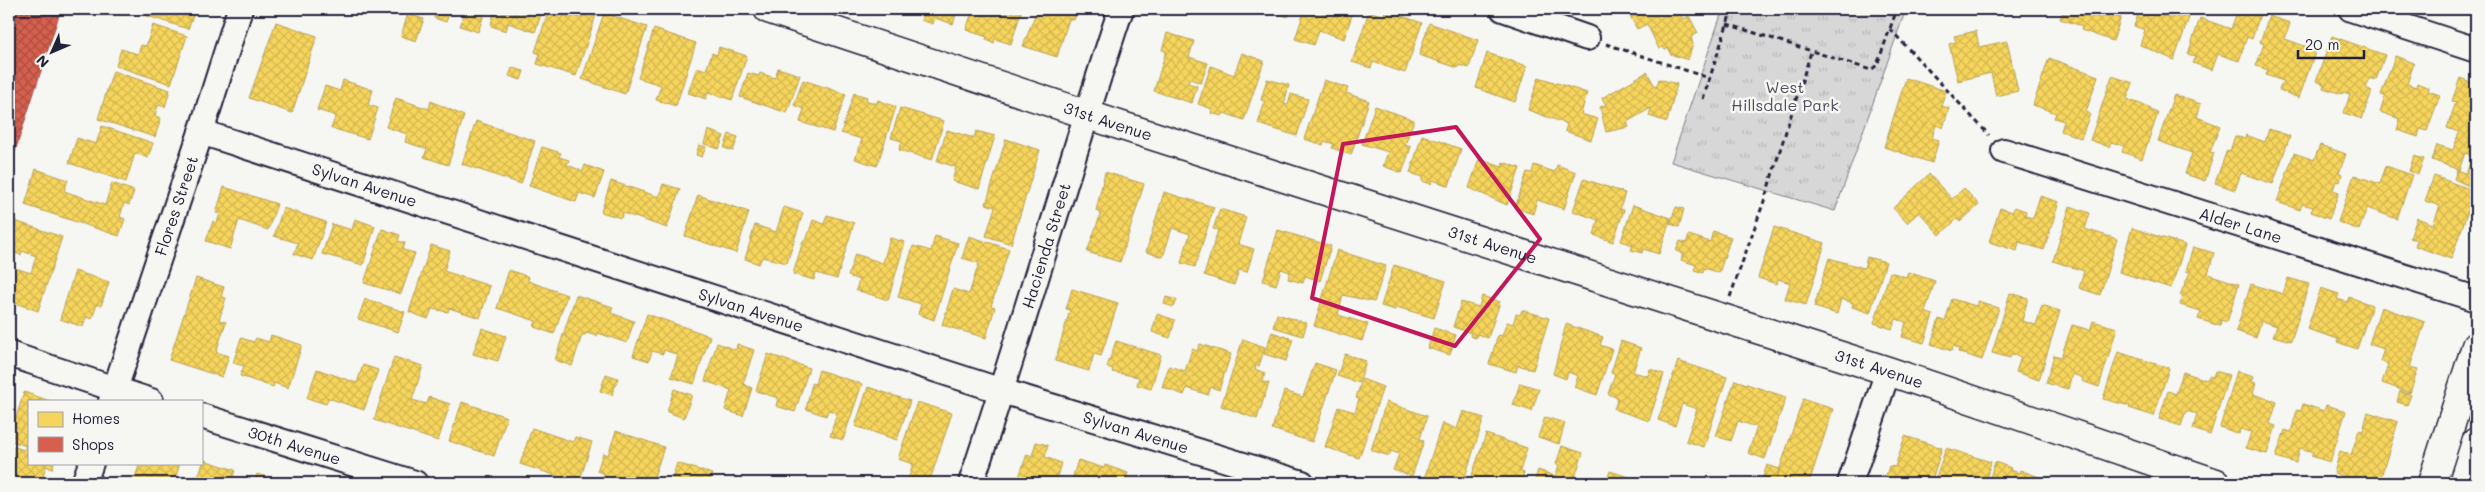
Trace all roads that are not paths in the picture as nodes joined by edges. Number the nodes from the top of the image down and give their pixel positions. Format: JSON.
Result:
{"nodes":[{"id":1,"x":240,"y":9,"type":"edge"},
{"id":2,"x":768,"y":9,"type":"edge"},
{"id":3,"x":1121,"y":9,"type":"edge"},
{"id":4,"x":1503,"y":9,"type":"edge"},
{"id":5,"x":2351,"y":9,"type":"edge"},
{"id":6,"x":1587,"y":38,"type":"road end"},
{"id":7,"x":2476,"y":50,"type":"edge"},
{"id":8,"x":1086,"y":114,"type":"junction"},
{"id":9,"x":201,"y":132,"type":"junction"},
{"id":10,"x":2004,"y":151,"type":"road end"},
{"id":11,"x":2476,"y":299,"type":"edge"},
{"id":12,"x":2476,"y":346,"type":"edge"},
{"id":13,"x":9,"y":354,"type":"edge"},
{"id":14,"x":1888,"y":372,"type":"junction"},
{"id":15,"x":1002,"y":391,"type":"junction"},
{"id":16,"x":113,"y":395,"type":"edge"},
{"id":17,"x":145,"y":400,"type":"edge"},
{"id":18,"x":202,"y":416,"type":"edge"},
{"id":19,"x":2476,"y":442,"type":"edge"},
{"id":20,"x":91,"y":464,"type":"edge"},
{"id":21,"x":84,"y":483,"type":"edge"},
{"id":22,"x":415,"y":483,"type":"edge"},
{"id":23,"x":971,"y":483,"type":"edge"},
{"id":24,"x":1302,"y":483,"type":"edge"},
{"id":25,"x":1850,"y":483,"type":"edge"},
{"id":26,"x":2216,"y":483,"type":"edge"},
{"id":27,"x":2432,"y":483,"type":"edge"},
{"id":28,"x":2463,"y":483,"type":"edge"}],
"edges":[{"from":1,"to":9,"type":"street","name":"Flores Street"},
{"from":2,"to":8,"type":"street","name":"31st Avenue"},
{"from":3,"to":8,"type":"street","name":"Hacienda Street"},
{"from":4,"to":6,"type":"street"},
{"from":5,"to":7,"type":"street"},
{"from":8,"to":14,"type":"street","name":"31st Avenue"},
{"from":8,"to":15,"type":"street","name":"Hacienda Street"},
{"from":9,"to":15,"type":"street","name":"Sylvan Avenue"},
{"from":9,"to":16,"type":"street","name":"Flores Street"},
{"from":10,"to":11,"type":"street","name":"Alder Lane"},
{"from":12,"to":27,"type":"street"},
{"from":13,"to":16,"type":"street"},
{"from":14,"to":25,"type":"street"},
{"from":14,"to":26,"type":"street","name":"31st Avenue"},
{"from":15,"to":23,"type":"street","name":"Hacienda Street"},
{"from":15,"to":24,"type":"street","name":"Sylvan Avenue"},
{"from":16,"to":17,"type":"street"},
{"from":18,"to":22,"type":"street","name":"30th Avenue"},
{"from":19,"to":28,"type":"street"},
{"from":20,"to":21,"type":"street"}]}
